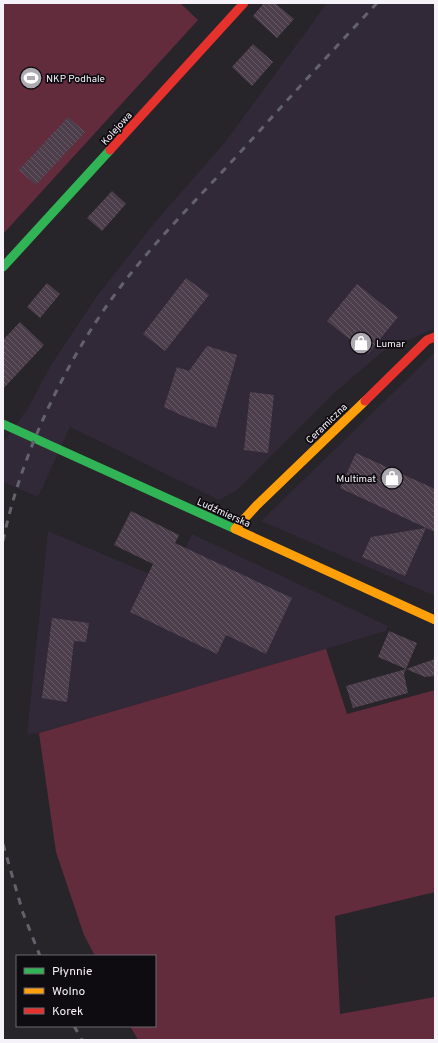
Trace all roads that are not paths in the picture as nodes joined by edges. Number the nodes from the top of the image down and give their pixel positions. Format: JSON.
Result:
{"nodes":[{"id":1,"x":244,"y":3,"type":"edge"},
{"id":2,"x":3,"y":267,"type":"edge"},
{"id":3,"x":435,"y":337,"type":"edge"},
{"id":4,"x":3,"y":424,"type":"edge"},
{"id":5,"x":235,"y":529,"type":"junction"},
{"id":6,"x":435,"y":620,"type":"edge"}],
"edges":[{"from":1,"to":2,"type":"street","name":"Kolejowa"},
{"from":3,"to":5,"type":"street","name":"Ceramiczna"},
{"from":4,"to":5,"type":"street","name":"Ludźmierska"},
{"from":5,"to":6,"type":"street","name":"Ludźmierska"}]}
